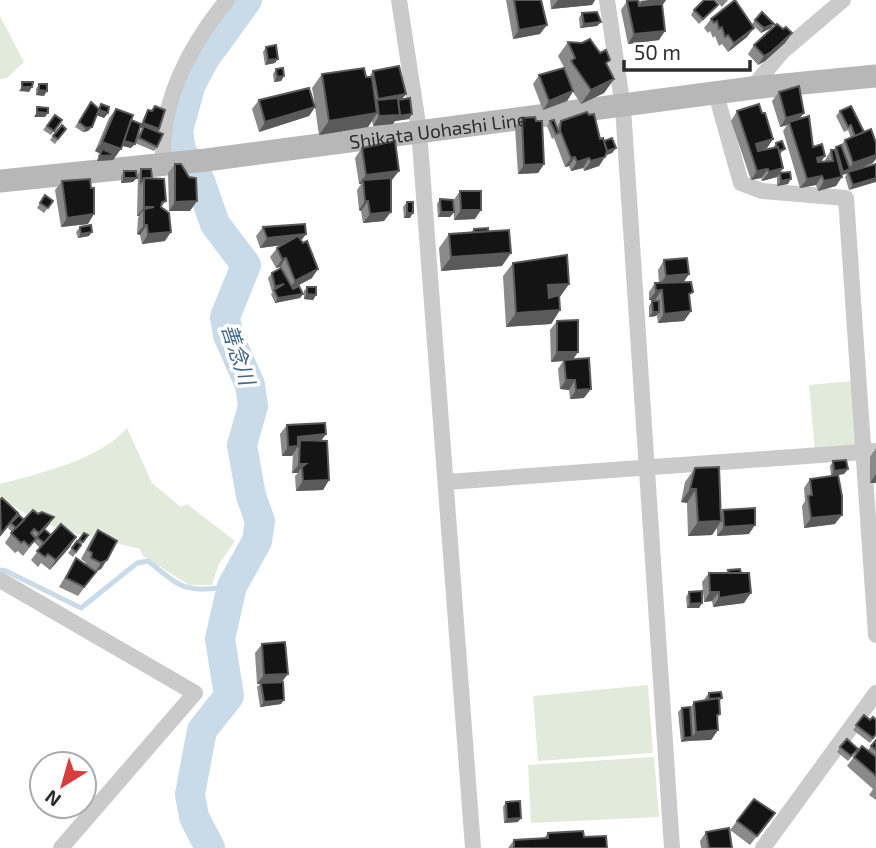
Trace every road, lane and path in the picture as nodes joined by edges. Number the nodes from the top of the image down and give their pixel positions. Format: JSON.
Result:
{"nodes":[{"id":1,"x":227,"y":0,"type":"edge"},
{"id":2,"x":399,"y":0,"type":"edge"},
{"id":3,"x":607,"y":0,"type":"edge"},
{"id":4,"x":843,"y":0,"type":"edge"},
{"id":5,"x":876,"y":76,"type":"edge"},
{"id":6,"x":752,"y":88,"type":"junction"},
{"id":7,"x":716,"y":94,"type":"junction"},
{"id":8,"x":623,"y":108,"type":"junction"},
{"id":9,"x":419,"y":130,"type":"junction"},
{"id":10,"x":169,"y":162,"type":"junction"},
{"id":11,"x":0,"y":181,"type":"edge"},
{"id":12,"x":869,"y":452,"type":"edge"},
{"id":13,"x":647,"y":469,"type":"junction"},
{"id":14,"x":447,"y":482,"type":"junction"},
{"id":15,"x":0,"y":580,"type":"edge"},
{"id":16,"x":876,"y":635,"type":"edge"},
{"id":17,"x":875,"y":695,"type":"edge"},
{"id":18,"x":61,"y":848,"type":"edge"},
{"id":19,"x":473,"y":848,"type":"edge"},
{"id":20,"x":672,"y":848,"type":"edge"},
{"id":21,"x":763,"y":848,"type":"edge"}],
"edges":[{"from":1,"to":10,"type":"street"},
{"from":2,"to":9,"type":"street"},
{"from":3,"to":8,"type":"street"},
{"from":4,"to":6,"type":"street"},
{"from":5,"to":6,"type":"main road","name":"Shikata Uohashi Line"},
{"from":6,"to":7,"type":"main road","name":"Shikata Uohashi Line"},
{"from":7,"to":8,"type":"main road","name":"Shikata Uohashi Line"},
{"from":7,"to":12,"type":"street"},
{"from":8,"to":9,"type":"main road","name":"Shikata Uohashi Line"},
{"from":8,"to":13,"type":"street"},
{"from":9,"to":10,"type":"main road","name":"Shikata Uohashi Line"},
{"from":9,"to":14,"type":"street"},
{"from":10,"to":11,"type":"main road","name":"Shikata Uohashi Line"},
{"from":12,"to":13,"type":"street"},
{"from":12,"to":16,"type":"street"},
{"from":13,"to":14,"type":"street"},
{"from":13,"to":20,"type":"street"},
{"from":14,"to":19,"type":"street"},
{"from":15,"to":18,"type":"street"},
{"from":17,"to":21,"type":"street"}]}
